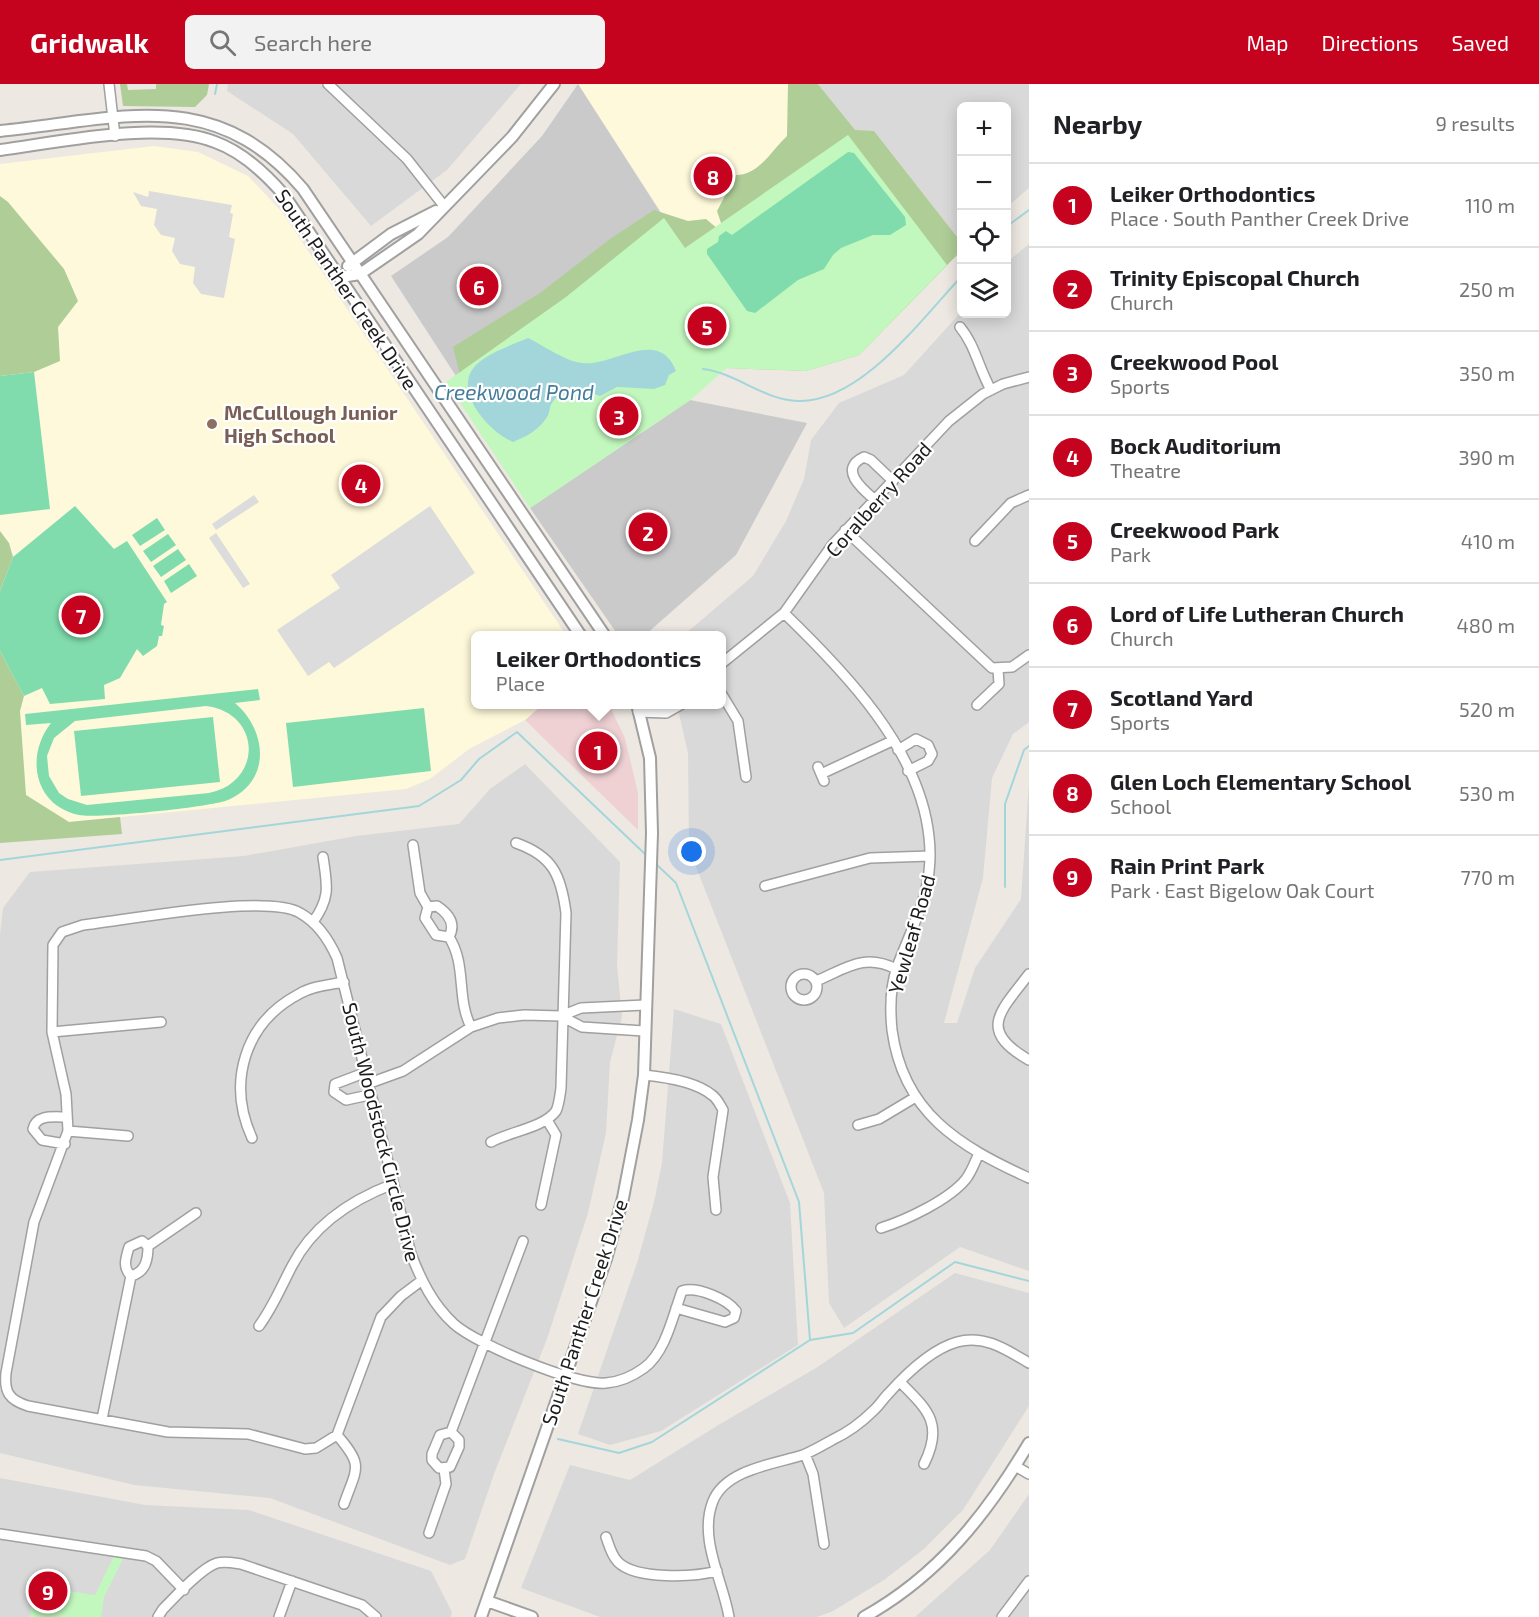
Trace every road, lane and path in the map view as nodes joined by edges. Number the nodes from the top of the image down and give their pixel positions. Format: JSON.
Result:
{"nodes":[{"id":1,"x":109,"y":84,"type":"edge"},
{"id":2,"x":327,"y":84,"type":"edge"},
{"id":3,"x":554,"y":84,"type":"edge"},
{"id":4,"x":113,"y":117,"type":"junction"},
{"id":5,"x":0,"y":131,"type":"edge"},
{"id":6,"x":115,"y":136,"type":"junction"},
{"id":7,"x":0,"y":150,"type":"edge"},
{"id":8,"x":441,"y":208,"type":"junction"},
{"id":9,"x":352,"y":261,"type":"junction"},
{"id":10,"x":360,"y":274,"type":"junction"},
{"id":11,"x":340,"y":277,"type":"junction"},
{"id":12,"x":960,"y":327,"type":"dead end"},
{"id":13,"x":1029,"y":377,"type":"edge"},
{"id":14,"x":991,"y":390,"type":"junction"},
{"id":15,"x":893,"y":481,"type":"junction"},
{"id":16,"x":1029,"y":495,"type":"edge"},
{"id":17,"x":875,"y":500,"type":"junction"},
{"id":18,"x":845,"y":530,"type":"junction"},
{"id":19,"x":975,"y":541,"type":"dead end"},
{"id":20,"x":784,"y":613,"type":"junction"},
{"id":21,"x":578,"y":631,"type":"edge"},
{"id":22,"x":602,"y":631,"type":"edge"},
{"id":23,"x":1029,"y":655,"type":"edge"},
{"id":24,"x":726,"y":660,"type":"edge"},
{"id":25,"x":998,"y":669,"type":"junction"},
{"id":26,"x":726,"y":701,"type":"edge"},
{"id":27,"x":977,"y":705,"type":"dead end"},
{"id":28,"x":636,"y":709,"type":"edge"},
{"id":29,"x":644,"y":709,"type":"edge"},
{"id":30,"x":675,"y":709,"type":"edge"},
{"id":31,"x":892,"y":741,"type":"junction"},
{"id":32,"x":898,"y":750,"type":"junction"},
{"id":33,"x":908,"y":771,"type":"junction"},
{"id":34,"x":821,"y":774,"type":"dead end"},
{"id":35,"x":746,"y":777,"type":"dead end"},
{"id":36,"x":516,"y":843,"type":"dead end"},
{"id":37,"x":413,"y":845,"type":"dead end"},
{"id":38,"x":930,"y":856,"type":"junction"},
{"id":39,"x":323,"y":857,"type":"dead end"},
{"id":40,"x":765,"y":886,"type":"dead end"},
{"id":41,"x":428,"y":906,"type":"junction"},
{"id":42,"x":313,"y":922,"type":"junction"},
{"id":43,"x":448,"y":937,"type":"junction"},
{"id":44,"x":897,"y":969,"type":"junction"},
{"id":45,"x":1029,"y":974,"type":"edge"},
{"id":46,"x":344,"y":981,"type":"junction"},
{"id":47,"x":816,"y":981,"type":"dead end"},
{"id":48,"x":645,"y":1005,"type":"junction"},
{"id":49,"x":561,"y":1016,"type":"junction"},
{"id":50,"x":161,"y":1022,"type":"dead end"},
{"id":51,"x":471,"y":1027,"type":"junction"},
{"id":52,"x":644,"y":1031,"type":"junction"},
{"id":53,"x":52,"y":1032,"type":"junction"},
{"id":54,"x":1029,"y":1060,"type":"edge"},
{"id":55,"x":364,"y":1073,"type":"junction"},
{"id":56,"x":644,"y":1075,"type":"junction"},
{"id":57,"x":367,"y":1084,"type":"junction"},
{"id":58,"x":369,"y":1095,"type":"junction"},
{"id":59,"x":914,"y":1098,"type":"junction"},
{"id":60,"x":67,"y":1117,"type":"junction"},
{"id":61,"x":547,"y":1120,"type":"junction"},
{"id":62,"x":858,"y":1125,"type":"dead end"},
{"id":63,"x":68,"y":1131,"type":"junction"},
{"id":64,"x":128,"y":1136,"type":"dead end"},
{"id":65,"x":252,"y":1138,"type":"dead end"},
{"id":66,"x":492,"y":1142,"type":"dead end"},
{"id":67,"x":65,"y":1144,"type":"junction"},
{"id":68,"x":979,"y":1153,"type":"junction"},
{"id":69,"x":1029,"y":1178,"type":"edge"},
{"id":70,"x":393,"y":1185,"type":"junction"},
{"id":71,"x":541,"y":1204,"type":"dead end"},
{"id":72,"x":716,"y":1209,"type":"dead end"},
{"id":73,"x":196,"y":1213,"type":"dead end"},
{"id":74,"x":880,"y":1228,"type":"dead end"},
{"id":75,"x":523,"y":1241,"type":"dead end"},
{"id":76,"x":148,"y":1246,"type":"junction"},
{"id":77,"x":131,"y":1276,"type":"junction"},
{"id":78,"x":421,"y":1281,"type":"junction"},
{"id":79,"x":676,"y":1308,"type":"junction"},
{"id":80,"x":259,"y":1326,"type":"dead end"},
{"id":81,"x":484,"y":1344,"type":"junction"},
{"id":82,"x":1029,"y":1363,"type":"edge"},
{"id":83,"x":565,"y":1375,"type":"junction"},
{"id":84,"x":900,"y":1382,"type":"junction"},
{"id":85,"x":102,"y":1419,"type":"junction"},
{"id":86,"x":451,"y":1432,"type":"junction"},
{"id":87,"x":337,"y":1435,"type":"junction"},
{"id":88,"x":1027,"y":1450,"type":"edge"},
{"id":89,"x":805,"y":1454,"type":"junction"},
{"id":90,"x":924,"y":1464,"type":"dead end"},
{"id":91,"x":1015,"y":1466,"type":"junction"},
{"id":92,"x":444,"y":1469,"type":"junction"},
{"id":93,"x":1029,"y":1474,"type":"edge"},
{"id":94,"x":344,"y":1504,"type":"dead end"},
{"id":95,"x":429,"y":1533,"type":"dead end"},
{"id":96,"x":0,"y":1534,"type":"edge"},
{"id":97,"x":606,"y":1537,"type":"dead end"},
{"id":98,"x":824,"y":1544,"type":"dead end"},
{"id":99,"x":717,"y":1571,"type":"junction"},
{"id":100,"x":292,"y":1581,"type":"junction"},
{"id":101,"x":1029,"y":1581,"type":"edge"},
{"id":102,"x":184,"y":1590,"type":"junction"},
{"id":103,"x":487,"y":1601,"type":"junction"},
{"id":104,"x":158,"y":1617,"type":"edge"},
{"id":105,"x":279,"y":1617,"type":"edge"},
{"id":106,"x":376,"y":1617,"type":"edge"},
{"id":107,"x":481,"y":1617,"type":"edge"},
{"id":108,"x":532,"y":1617,"type":"edge"},
{"id":109,"x":729,"y":1617,"type":"edge"},
{"id":110,"x":864,"y":1617,"type":"edge"},
{"id":111,"x":1002,"y":1617,"type":"edge"}],
"edges":[{"from":1,"to":4,"type":"street"},
{"from":2,"to":8,"type":"street"},
{"from":3,"to":8,"type":"street"},
{"from":4,"to":5,"type":"street","name":"South Panther Creek Drive"},
{"from":4,"to":6,"type":"street"},
{"from":4,"to":9,"type":"street","name":"South Panther Creek Drive"},
{"from":6,"to":7,"type":"street","name":"South Panther Creek Drive"},
{"from":6,"to":11,"type":"street","name":"South Panther Creek Drive"},
{"from":8,"to":9,"type":"street"},
{"from":8,"to":10,"type":"street"},
{"from":9,"to":10,"type":"street","name":"South Panther Creek Drive"},
{"from":9,"to":11,"type":"street"},
{"from":10,"to":11,"type":"street"},
{"from":10,"to":22,"type":"street","name":"South Panther Creek Drive"},
{"from":11,"to":21,"type":"street","name":"South Panther Creek Drive"},
{"from":12,"to":14,"type":"street"},
{"from":13,"to":14,"type":"street","name":"Coralberry Road"},
{"from":14,"to":15,"type":"street","name":"Coralberry Road"},
{"from":15,"to":17,"type":"street","name":"Coralberry Road"},
{"from":15,"to":17,"type":"street"},
{"from":16,"to":19,"type":"street"},
{"from":17,"to":18,"type":"street","name":"Coralberry Road"},
{"from":18,"to":20,"type":"street","name":"Coralberry Road"},
{"from":18,"to":25,"type":"street"},
{"from":20,"to":24,"type":"street","name":"Coralberry Road"},
{"from":20,"to":31,"type":"street","name":"Yewleaf Road"},
{"from":23,"to":25,"type":"street"},
{"from":25,"to":27,"type":"street"},
{"from":26,"to":35,"type":"street"},
{"from":28,"to":48,"type":"street","name":"South Panther Creek Drive"},
{"from":29,"to":30,"type":"street"},
{"from":31,"to":32,"type":"street","name":"Yewleaf Road"},
{"from":31,"to":34,"type":"street"},
{"from":32,"to":33,"type":"street","name":"Yewleaf Road"},
{"from":32,"to":33,"type":"street"},
{"from":33,"to":38,"type":"street","name":"Yewleaf Road"},
{"from":36,"to":49,"type":"street"},
{"from":37,"to":41,"type":"street"},
{"from":38,"to":40,"type":"street"},
{"from":38,"to":44,"type":"street","name":"Yewleaf Road"},
{"from":39,"to":42,"type":"street"},
{"from":41,"to":43,"type":"street"},
{"from":41,"to":43,"type":"street"},
{"from":42,"to":46,"type":"street","name":"South Woodstock Circle Drive"},
{"from":42,"to":53,"type":"street","name":"South Woodstock Circle Drive"},
{"from":43,"to":51,"type":"street"},
{"from":44,"to":47,"type":"street"},
{"from":44,"to":59,"type":"street","name":"Yewleaf Road"},
{"from":45,"to":54,"type":"street"},
{"from":46,"to":55,"type":"street","name":"South Woodstock Circle Drive"},
{"from":46,"to":65,"type":"street"},
{"from":48,"to":49,"type":"street"},
{"from":48,"to":52,"type":"street","name":"South Panther Creek Drive"},
{"from":49,"to":51,"type":"street"},
{"from":49,"to":52,"type":"street"},
{"from":49,"to":61,"type":"street"},
{"from":50,"to":53,"type":"street"},
{"from":51,"to":57,"type":"street"},
{"from":52,"to":56,"type":"street","name":"South Panther Creek Drive"},
{"from":53,"to":60,"type":"street"},
{"from":55,"to":57,"type":"street","name":"South Woodstock Circle Drive"},
{"from":55,"to":58,"type":"street"},
{"from":56,"to":72,"type":"street"},
{"from":56,"to":83,"type":"street","name":"South Panther Creek Drive"},
{"from":57,"to":58,"type":"street","name":"South Woodstock Circle Drive"},
{"from":58,"to":70,"type":"street","name":"South Woodstock Circle Drive"},
{"from":59,"to":62,"type":"street"},
{"from":59,"to":68,"type":"street","name":"Yewleaf Road"},
{"from":60,"to":63,"type":"street"},
{"from":60,"to":67,"type":"street"},
{"from":61,"to":66,"type":"street"},
{"from":61,"to":71,"type":"street"},
{"from":63,"to":64,"type":"street"},
{"from":63,"to":67,"type":"street"},
{"from":67,"to":85,"type":"street"},
{"from":68,"to":69,"type":"street","name":"Yewleaf Road"},
{"from":68,"to":74,"type":"street"},
{"from":70,"to":78,"type":"street","name":"South Woodstock Circle Drive"},
{"from":70,"to":80,"type":"street"},
{"from":73,"to":76,"type":"street"},
{"from":75,"to":81,"type":"street"},
{"from":76,"to":77,"type":"street"},
{"from":76,"to":77,"type":"street"},
{"from":77,"to":85,"type":"street"},
{"from":78,"to":81,"type":"street","name":"South Woodstock Circle Drive"},
{"from":78,"to":87,"type":"street"},
{"from":79,"to":79,"type":"street"},
{"from":79,"to":83,"type":"street","name":"South Woodstock Circle Drive"},
{"from":81,"to":83,"type":"street","name":"South Woodstock Circle Drive"},
{"from":81,"to":86,"type":"street"},
{"from":82,"to":84,"type":"street"},
{"from":83,"to":103,"type":"street","name":"South Panther Creek Drive"},
{"from":84,"to":89,"type":"street"},
{"from":84,"to":90,"type":"street"},
{"from":85,"to":87,"type":"street"},
{"from":86,"to":92,"type":"street"},
{"from":86,"to":92,"type":"street"},
{"from":87,"to":94,"type":"street"},
{"from":88,"to":91,"type":"street"},
{"from":89,"to":98,"type":"street"},
{"from":89,"to":99,"type":"street"},
{"from":91,"to":93,"type":"street"},
{"from":91,"to":110,"type":"street"},
{"from":92,"to":95,"type":"street"},
{"from":96,"to":102,"type":"street"},
{"from":97,"to":99,"type":"street"},
{"from":99,"to":109,"type":"street"},
{"from":100,"to":102,"type":"street"},
{"from":100,"to":105,"type":"street"},
{"from":100,"to":106,"type":"street"},
{"from":101,"to":111,"type":"street"},
{"from":102,"to":104,"type":"street"},
{"from":103,"to":107,"type":"street","name":"South Panther Creek Drive"},
{"from":103,"to":108,"type":"street"}]}
